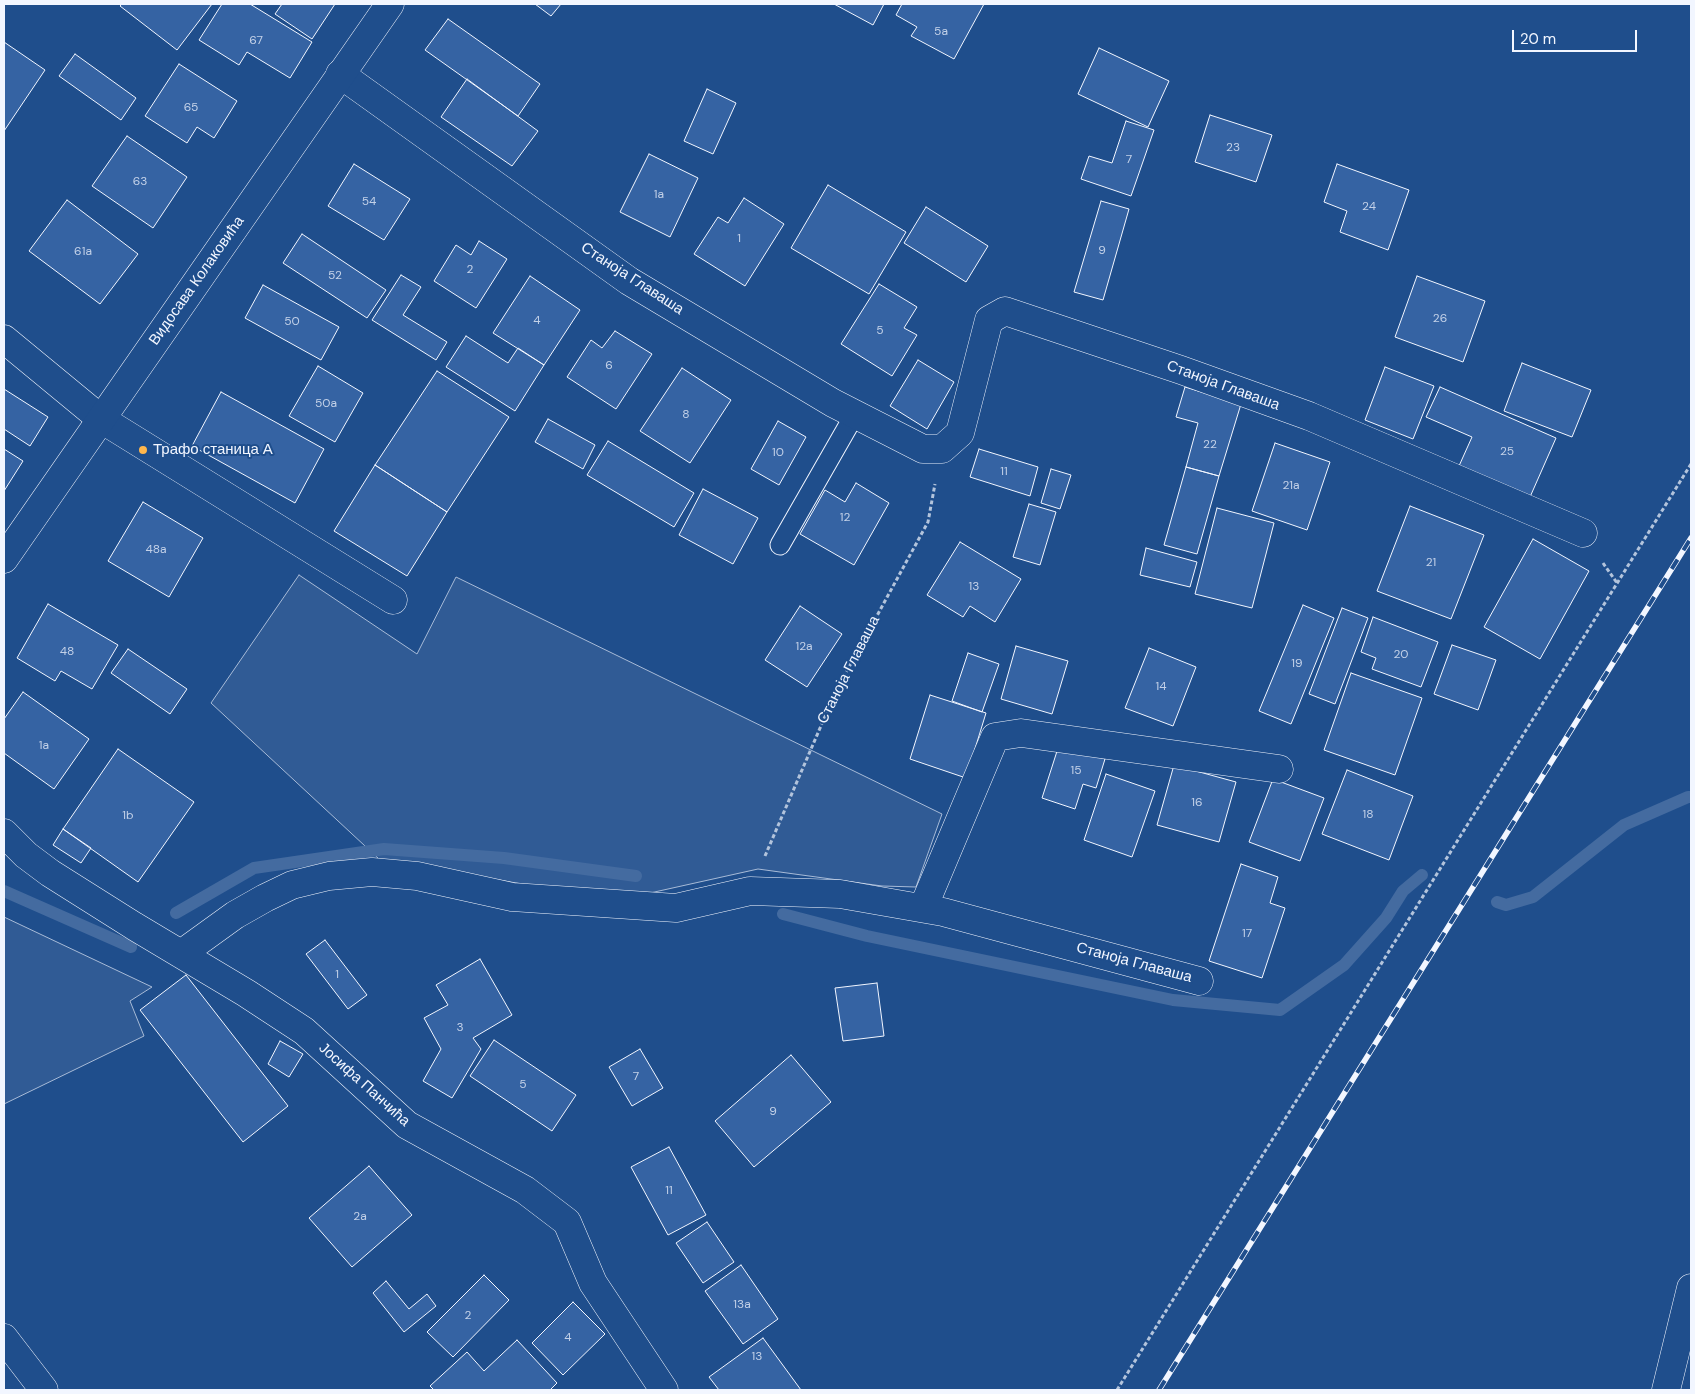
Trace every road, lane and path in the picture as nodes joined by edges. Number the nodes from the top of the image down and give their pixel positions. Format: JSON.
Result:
{"nodes":[{"id":1,"x":390,"y":4,"type":"edge"},
{"id":2,"x":340,"y":74,"type":"junction"},
{"id":3,"x":4,"y":339,"type":"edge"},
{"id":4,"x":855,"y":414,"type":"junction"},
{"id":5,"x":101,"y":419,"type":"junction"},
{"id":6,"x":942,"y":449,"type":"junction"},
{"id":7,"x":1691,"y":464,"type":"edge"},
{"id":8,"x":1583,"y":533,"type":"dead end"},
{"id":9,"x":780,"y":545,"type":"dead end"},
{"id":10,"x":4,"y":559,"type":"edge"},
{"id":11,"x":393,"y":600,"type":"dead end"},
{"id":12,"x":1278,"y":769,"type":"dead end"},
{"id":13,"x":4,"y":833,"type":"edge"},
{"id":14,"x":750,"y":891,"type":"junction"},
{"id":15,"x":923,"y":908,"type":"junction"},
{"id":16,"x":181,"y":954,"type":"junction"},
{"id":17,"x":1199,"y":981,"type":"dead end"},
{"id":18,"x":1691,"y":1288,"type":"edge"},
{"id":19,"x":4,"y":1338,"type":"edge"},
{"id":20,"x":44,"y":1390,"type":"edge"},
{"id":21,"x":664,"y":1390,"type":"edge"},
{"id":22,"x":1117,"y":1390,"type":"edge"},
{"id":23,"x":1666,"y":1390,"type":"edge"}],
"edges":[{"from":1,"to":2,"type":"street","name":"Видосава Колаковића"},
{"from":2,"to":4,"type":"street","name":"Станоја Главаша"},
{"from":2,"to":5,"type":"street","name":"Видосава Колаковића"},
{"from":3,"to":5,"type":"street"},
{"from":4,"to":6,"type":"street","name":"Станоја Главаша"},
{"from":4,"to":9,"type":"lane"},
{"from":5,"to":10,"type":"street","name":"Видосава Колаковића"},
{"from":5,"to":11,"type":"street"},
{"from":6,"to":8,"type":"street","name":"Станоја Главаша"},
{"from":6,"to":14,"type":"path","name":"Станоја Главаша"},
{"from":7,"to":22,"type":"path"},
{"from":12,"to":15,"type":"street"},
{"from":13,"to":16,"type":"street","name":"Јосифа Панчића"},
{"from":14,"to":15,"type":"street","name":"Станоја Главаша"},
{"from":14,"to":16,"type":"street","name":"Станоја Главаша"},
{"from":15,"to":17,"type":"street","name":"Станоја Главаша"},
{"from":16,"to":21,"type":"street","name":"Јосифа Панчића"},
{"from":18,"to":23,"type":"street"},
{"from":19,"to":20,"type":"street"}]}
